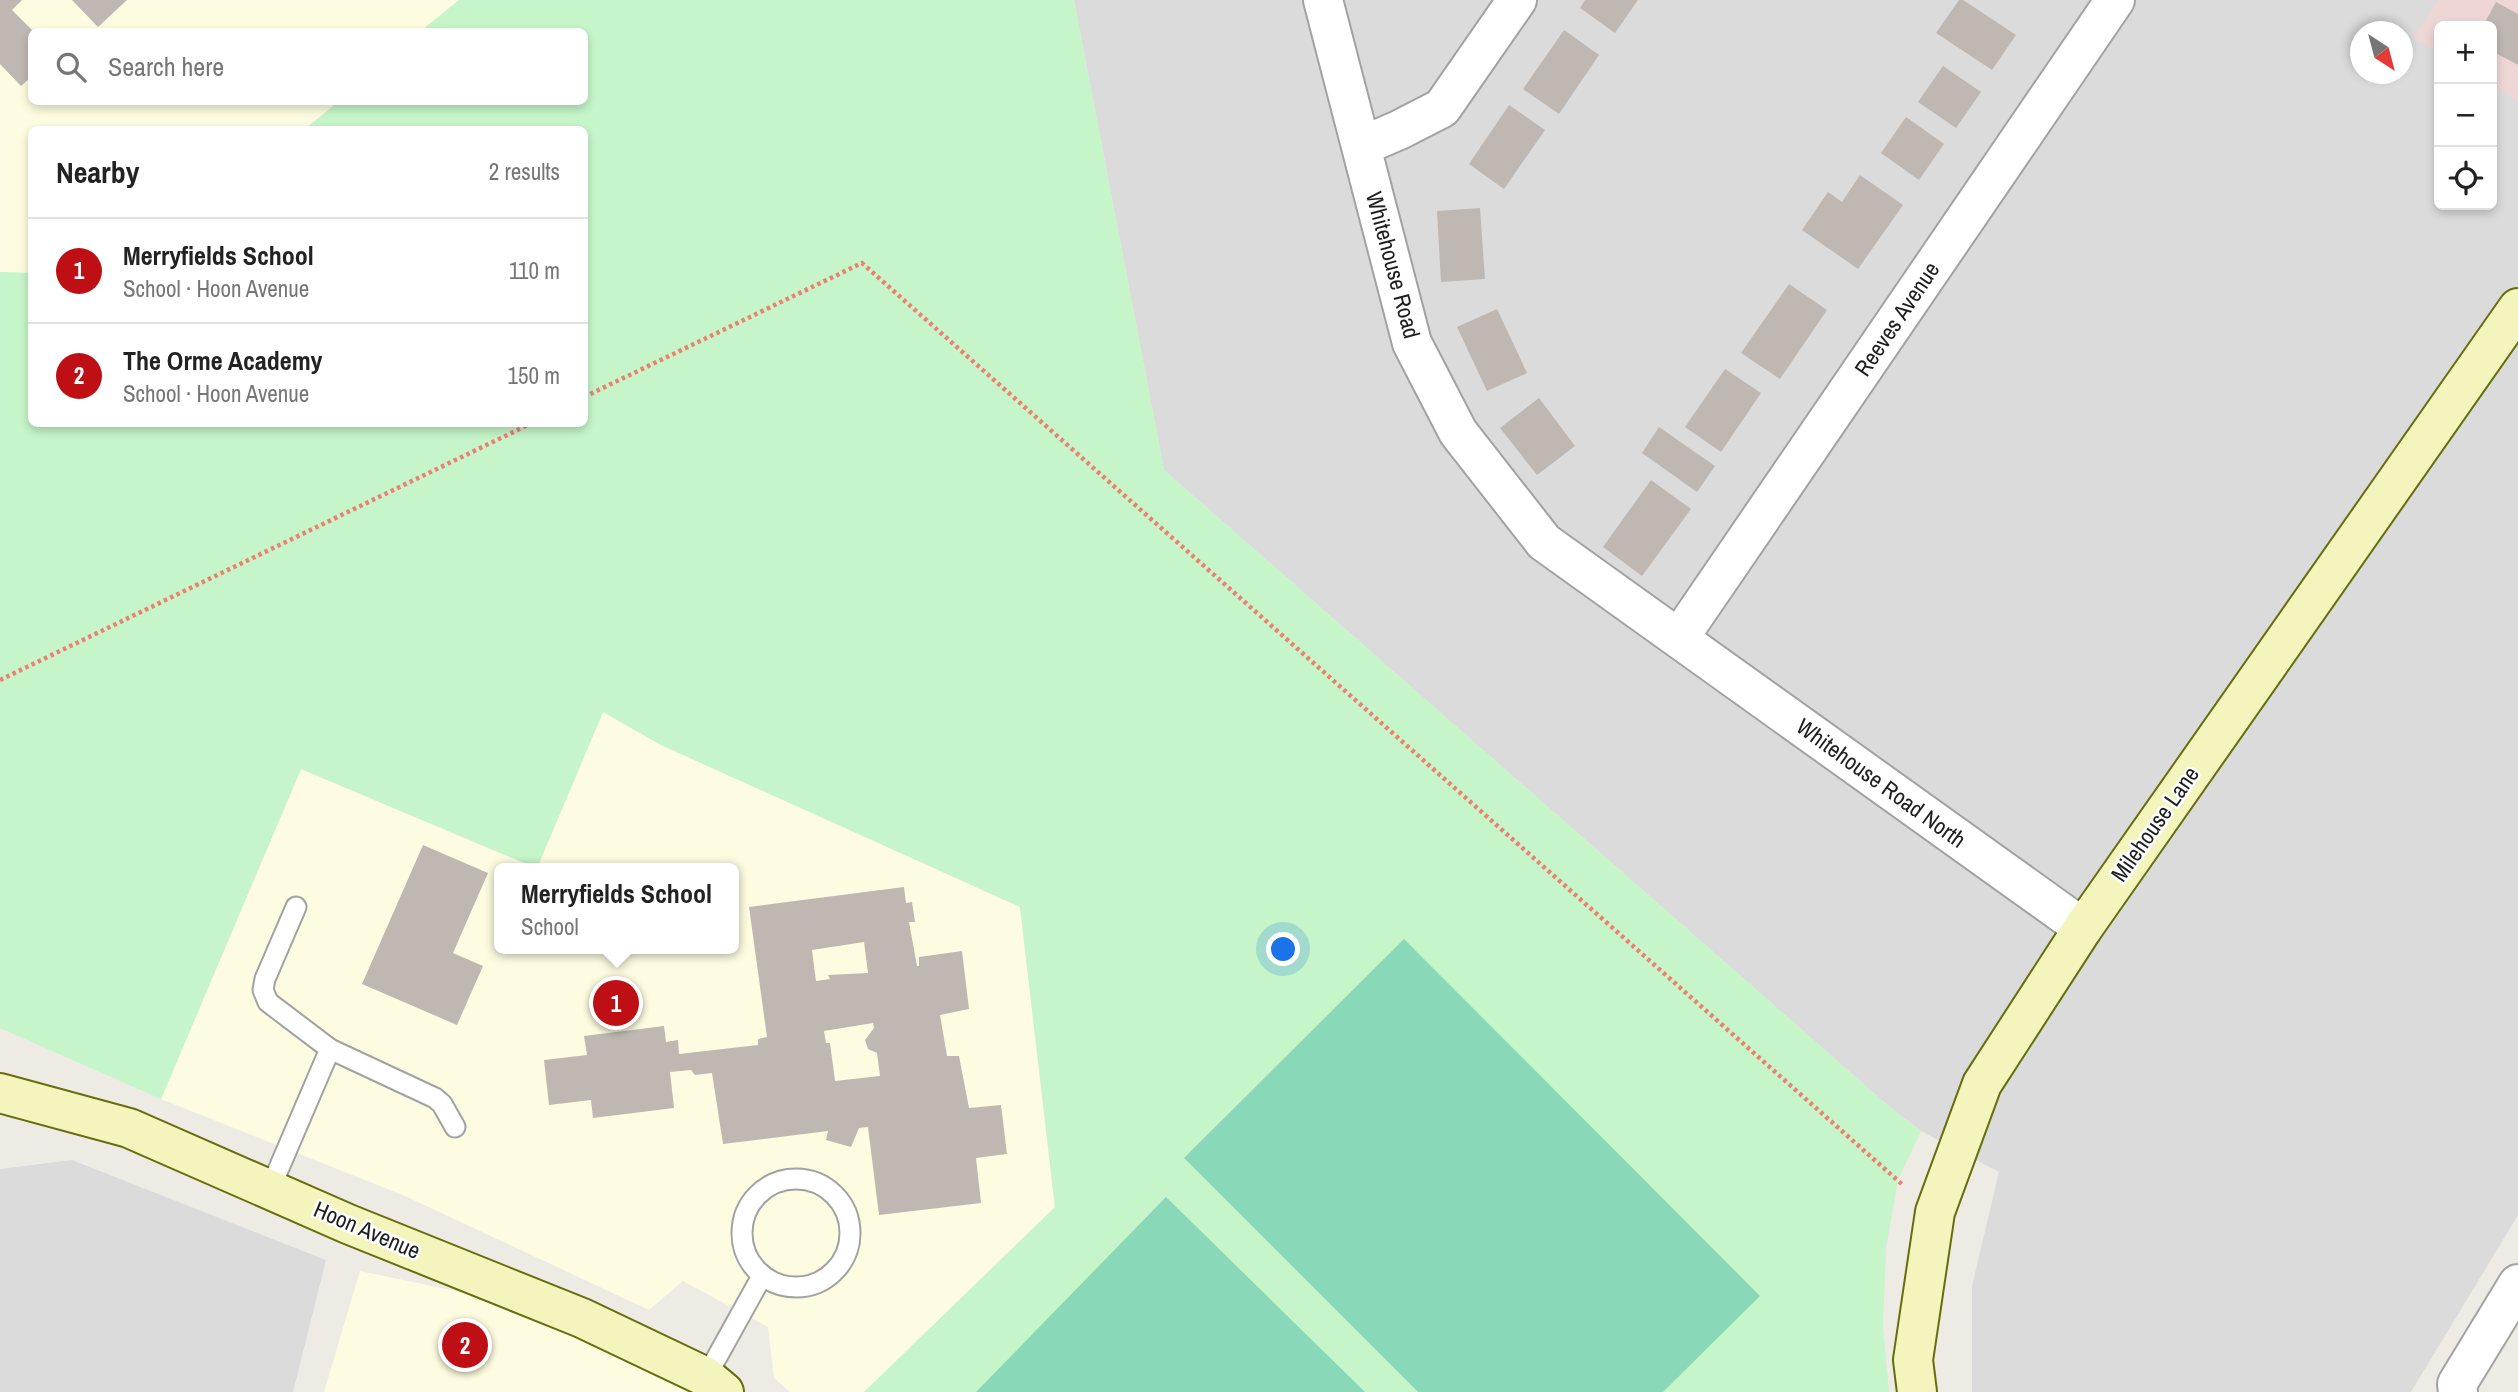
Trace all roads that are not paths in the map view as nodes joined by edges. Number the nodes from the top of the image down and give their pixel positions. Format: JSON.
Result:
{"nodes":[{"id":1,"x":1323,"y":0,"type":"edge"},
{"id":2,"x":1517,"y":0,"type":"edge"},
{"id":3,"x":2115,"y":0,"type":"edge"},
{"id":4,"x":1362,"y":146,"type":"junction"},
{"id":5,"x":2518,"y":308,"type":"edge"},
{"id":6,"x":1679,"y":638,"type":"junction"},
{"id":7,"x":296,"y":907,"type":"dead end"},
{"id":8,"x":2083,"y":928,"type":"junction"},
{"id":9,"x":330,"y":1049,"type":"junction"},
{"id":10,"x":0,"y":1093,"type":"edge"},
{"id":11,"x":455,"y":1128,"type":"dead end"},
{"id":12,"x":270,"y":1189,"type":"junction"},
{"id":13,"x":762,"y":1276,"type":"junction"},
{"id":14,"x":2518,"y":1284,"type":"edge"},
{"id":15,"x":715,"y":1385,"type":"edge"},
{"id":16,"x":1917,"y":1392,"type":"edge"},
{"id":17,"x":2458,"y":1392,"type":"edge"}],
"edges":[{"from":1,"to":4,"type":"street","name":"Whitehouse Road"},
{"from":2,"to":4,"type":"street"},
{"from":3,"to":6,"type":"street","name":"Reeves Avenue"},
{"from":4,"to":6,"type":"street","name":"Whitehouse Road"},
{"from":5,"to":8,"type":"main road","name":"Milehouse Lane"},
{"from":6,"to":8,"type":"street","name":"Whitehouse Road North"},
{"from":7,"to":9,"type":"lane"},
{"from":8,"to":16,"type":"main road","name":"Milehouse Lane"},
{"from":9,"to":11,"type":"lane"},
{"from":9,"to":12,"type":"lane"},
{"from":10,"to":12,"type":"main road","name":"Hoon Avenue"},
{"from":12,"to":15,"type":"main road","name":"Hoon Avenue"},
{"from":13,"to":13,"type":"lane"},
{"from":13,"to":15,"type":"lane"},
{"from":14,"to":17,"type":"street"}]}
